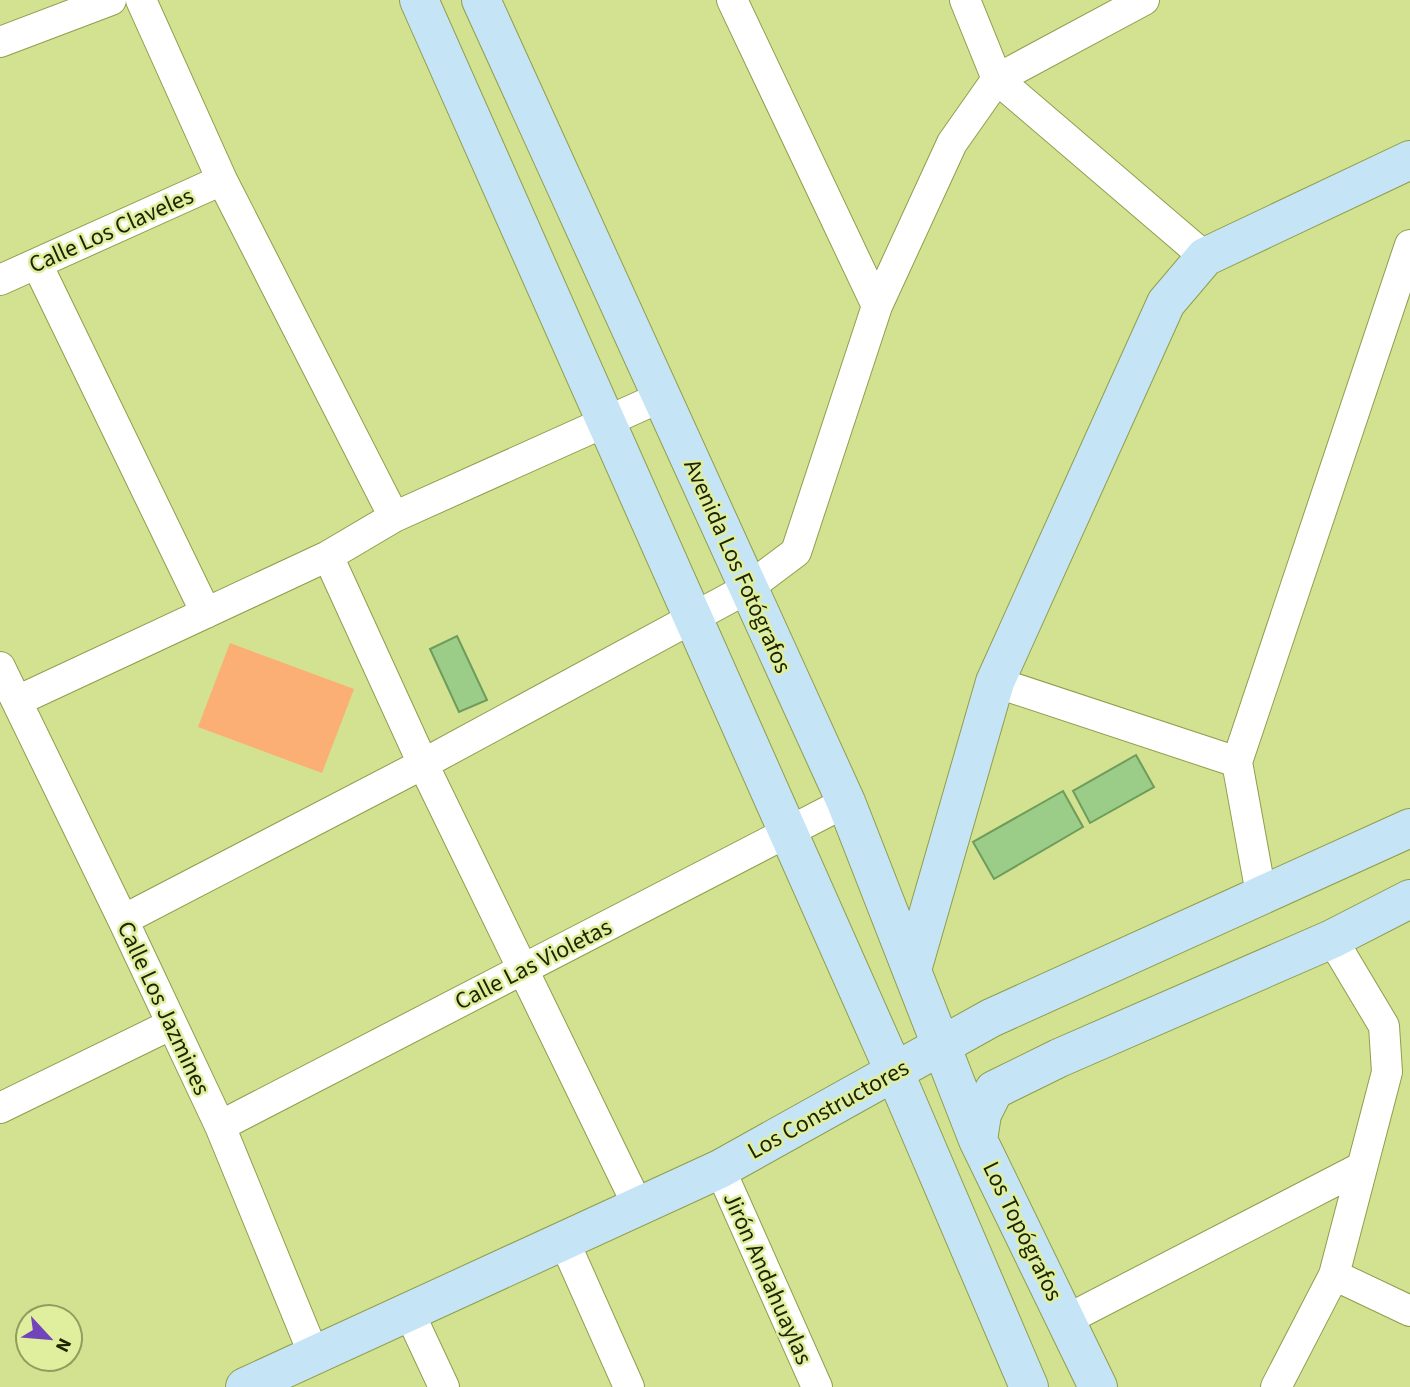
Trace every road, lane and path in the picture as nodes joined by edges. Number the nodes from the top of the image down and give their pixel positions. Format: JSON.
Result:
{"nodes":[{"id":1,"x":111,"y":0,"type":"edge"},
{"id":2,"x":141,"y":0,"type":"edge"},
{"id":3,"x":419,"y":0,"type":"edge"},
{"id":4,"x":481,"y":0,"type":"edge"},
{"id":5,"x":732,"y":0,"type":"edge"},
{"id":6,"x":965,"y":0,"type":"edge"},
{"id":7,"x":1144,"y":0,"type":"edge"},
{"id":8,"x":0,"y":42,"type":"edge"},
{"id":9,"x":997,"y":79,"type":"junction"},
{"id":10,"x":1410,"y":160,"type":"edge"},
{"id":11,"x":222,"y":180,"type":"junction"},
{"id":12,"x":1410,"y":245,"type":"edge"},
{"id":13,"x":1205,"y":257,"type":"junction"},
{"id":14,"x":37,"y":264,"type":"junction"},
{"id":15,"x":0,"y":281,"type":"edge"},
{"id":16,"x":877,"y":306,"type":"junction"},
{"id":17,"x":661,"y":397,"type":"junction"},
{"id":18,"x":606,"y":422,"type":"junction"},
{"id":19,"x":394,"y":517,"type":"junction"},
{"id":20,"x":328,"y":556,"type":"junction"},
{"id":21,"x":748,"y":588,"type":"junction"},
{"id":22,"x":206,"y":613,"type":"junction"},
{"id":23,"x":693,"y":618,"type":"junction"},
{"id":24,"x":0,"y":667,"type":"edge"},
{"id":25,"x":995,"y":682,"type":"junction"},
{"id":26,"x":17,"y":701,"type":"junction"},
{"id":27,"x":1237,"y":762,"type":"junction"},
{"id":28,"x":423,"y":764,"type":"junction"},
{"id":29,"x":846,"y":802,"type":"junction"},
{"id":30,"x":1410,"y":828,"type":"edge"},
{"id":31,"x":788,"y":831,"type":"junction"},
{"id":32,"x":1261,"y":894,"type":"junction"},
{"id":33,"x":1410,"y":900,"type":"edge"},
{"id":34,"x":123,"y":919,"type":"junction"},
{"id":35,"x":1332,"y":939,"type":"junction"},
{"id":36,"x":521,"y":970,"type":"junction"},
{"id":37,"x":912,"y":970,"type":"junction"},
{"id":38,"x":172,"y":1024,"type":"junction"},
{"id":39,"x":941,"y":1045,"type":"junction"},
{"id":40,"x":894,"y":1071,"type":"junction"},
{"id":41,"x":0,"y":1108,"type":"edge"},
{"id":42,"x":220,"y":1126,"type":"junction"},
{"id":43,"x":978,"y":1140,"type":"junction"},
{"id":44,"x":1362,"y":1167,"type":"junction"},
{"id":45,"x":720,"y":1169,"type":"junction"},
{"id":46,"x":638,"y":1206,"type":"junction"},
{"id":47,"x":564,"y":1241,"type":"junction"},
{"id":48,"x":1334,"y":1275,"type":"junction"},
{"id":49,"x":1410,"y":1311,"type":"edge"},
{"id":50,"x":409,"y":1312,"type":"junction"},
{"id":51,"x":1066,"y":1320,"type":"junction"},
{"id":52,"x":314,"y":1355,"type":"junction"},
{"id":53,"x":245,"y":1387,"type":"edge"},
{"id":54,"x":444,"y":1387,"type":"edge"},
{"id":55,"x":629,"y":1387,"type":"edge"},
{"id":56,"x":817,"y":1387,"type":"edge"},
{"id":57,"x":1029,"y":1387,"type":"edge"},
{"id":58,"x":1098,"y":1387,"type":"edge"},
{"id":59,"x":1276,"y":1387,"type":"edge"}],
"edges":[{"from":1,"to":8,"type":"street"},
{"from":2,"to":11,"type":"street"},
{"from":3,"to":18,"type":"street"},
{"from":4,"to":17,"type":"street","name":"Avenida Los Fotógrafos"},
{"from":5,"to":16,"type":"street"},
{"from":6,"to":9,"type":"street"},
{"from":7,"to":9,"type":"street"},
{"from":9,"to":13,"type":"street"},
{"from":9,"to":16,"type":"street"},
{"from":10,"to":13,"type":"street"},
{"from":11,"to":14,"type":"street","name":"Calle Los Claveles"},
{"from":11,"to":19,"type":"street"},
{"from":12,"to":27,"type":"street"},
{"from":13,"to":25,"type":"street"},
{"from":14,"to":15,"type":"street","name":"Calle Los Claveles"},
{"from":14,"to":22,"type":"street"},
{"from":16,"to":21,"type":"street"},
{"from":17,"to":18,"type":"street"},
{"from":17,"to":21,"type":"street","name":"Avenida Los Fotógrafos"},
{"from":18,"to":19,"type":"street"},
{"from":18,"to":23,"type":"street"},
{"from":19,"to":20,"type":"street"},
{"from":20,"to":22,"type":"street"},
{"from":20,"to":28,"type":"street"},
{"from":21,"to":23,"type":"street"},
{"from":21,"to":29,"type":"street","name":"Avenida Los Fotógrafos"},
{"from":22,"to":26,"type":"street"},
{"from":23,"to":28,"type":"street"},
{"from":23,"to":31,"type":"street"},
{"from":24,"to":26,"type":"street","name":"Calle Los Jazmines"},
{"from":25,"to":27,"type":"street"},
{"from":25,"to":37,"type":"street"},
{"from":26,"to":34,"type":"street","name":"Calle Los Jazmines"},
{"from":27,"to":32,"type":"street"},
{"from":28,"to":34,"type":"street"},
{"from":28,"to":36,"type":"street"},
{"from":29,"to":31,"type":"street","name":"Calle Las Violetas"},
{"from":29,"to":37,"type":"street","name":"Avenida Los Fotógrafos"},
{"from":30,"to":32,"type":"street","name":"Los Constructores"},
{"from":31,"to":36,"type":"street","name":"Calle Las Violetas"},
{"from":31,"to":40,"type":"street"},
{"from":32,"to":39,"type":"street","name":"Los Constructores"},
{"from":33,"to":35,"type":"street"},
{"from":34,"to":38,"type":"street","name":"Calle Los Jazmines"},
{"from":35,"to":43,"type":"street","name":"Los Topógrafos"},
{"from":35,"to":44,"type":"street"},
{"from":36,"to":42,"type":"street","name":"Calle Las Violetas"},
{"from":36,"to":46,"type":"street"},
{"from":37,"to":39,"type":"street","name":"Avenida Los Fotógrafos"},
{"from":38,"to":41,"type":"street"},
{"from":38,"to":42,"type":"street","name":"Calle Los Jazmines"},
{"from":39,"to":40,"type":"street","name":"Los Constructores"},
{"from":39,"to":43,"type":"street","name":"Avenida Los Fotógrafos"},
{"from":40,"to":45,"type":"street","name":"Los Constructores"},
{"from":40,"to":57,"type":"street"},
{"from":42,"to":52,"type":"street","name":"Calle Los Jazmines"},
{"from":43,"to":51,"type":"street","name":"Los Topógrafos"},
{"from":44,"to":48,"type":"street"},
{"from":44,"to":51,"type":"street"},
{"from":45,"to":46,"type":"street","name":"Los Constructores"},
{"from":45,"to":56,"type":"street","name":"Jirón Andahuaylas"},
{"from":46,"to":47,"type":"street","name":"Los Constructores"},
{"from":47,"to":50,"type":"street","name":"Los Constructores"},
{"from":47,"to":55,"type":"street"},
{"from":48,"to":49,"type":"street"},
{"from":48,"to":59,"type":"street"},
{"from":50,"to":52,"type":"street","name":"Los Constructores"},
{"from":50,"to":54,"type":"street"},
{"from":51,"to":58,"type":"street","name":"Los Topógrafos"},
{"from":52,"to":53,"type":"street","name":"Los Constructores"}]}
